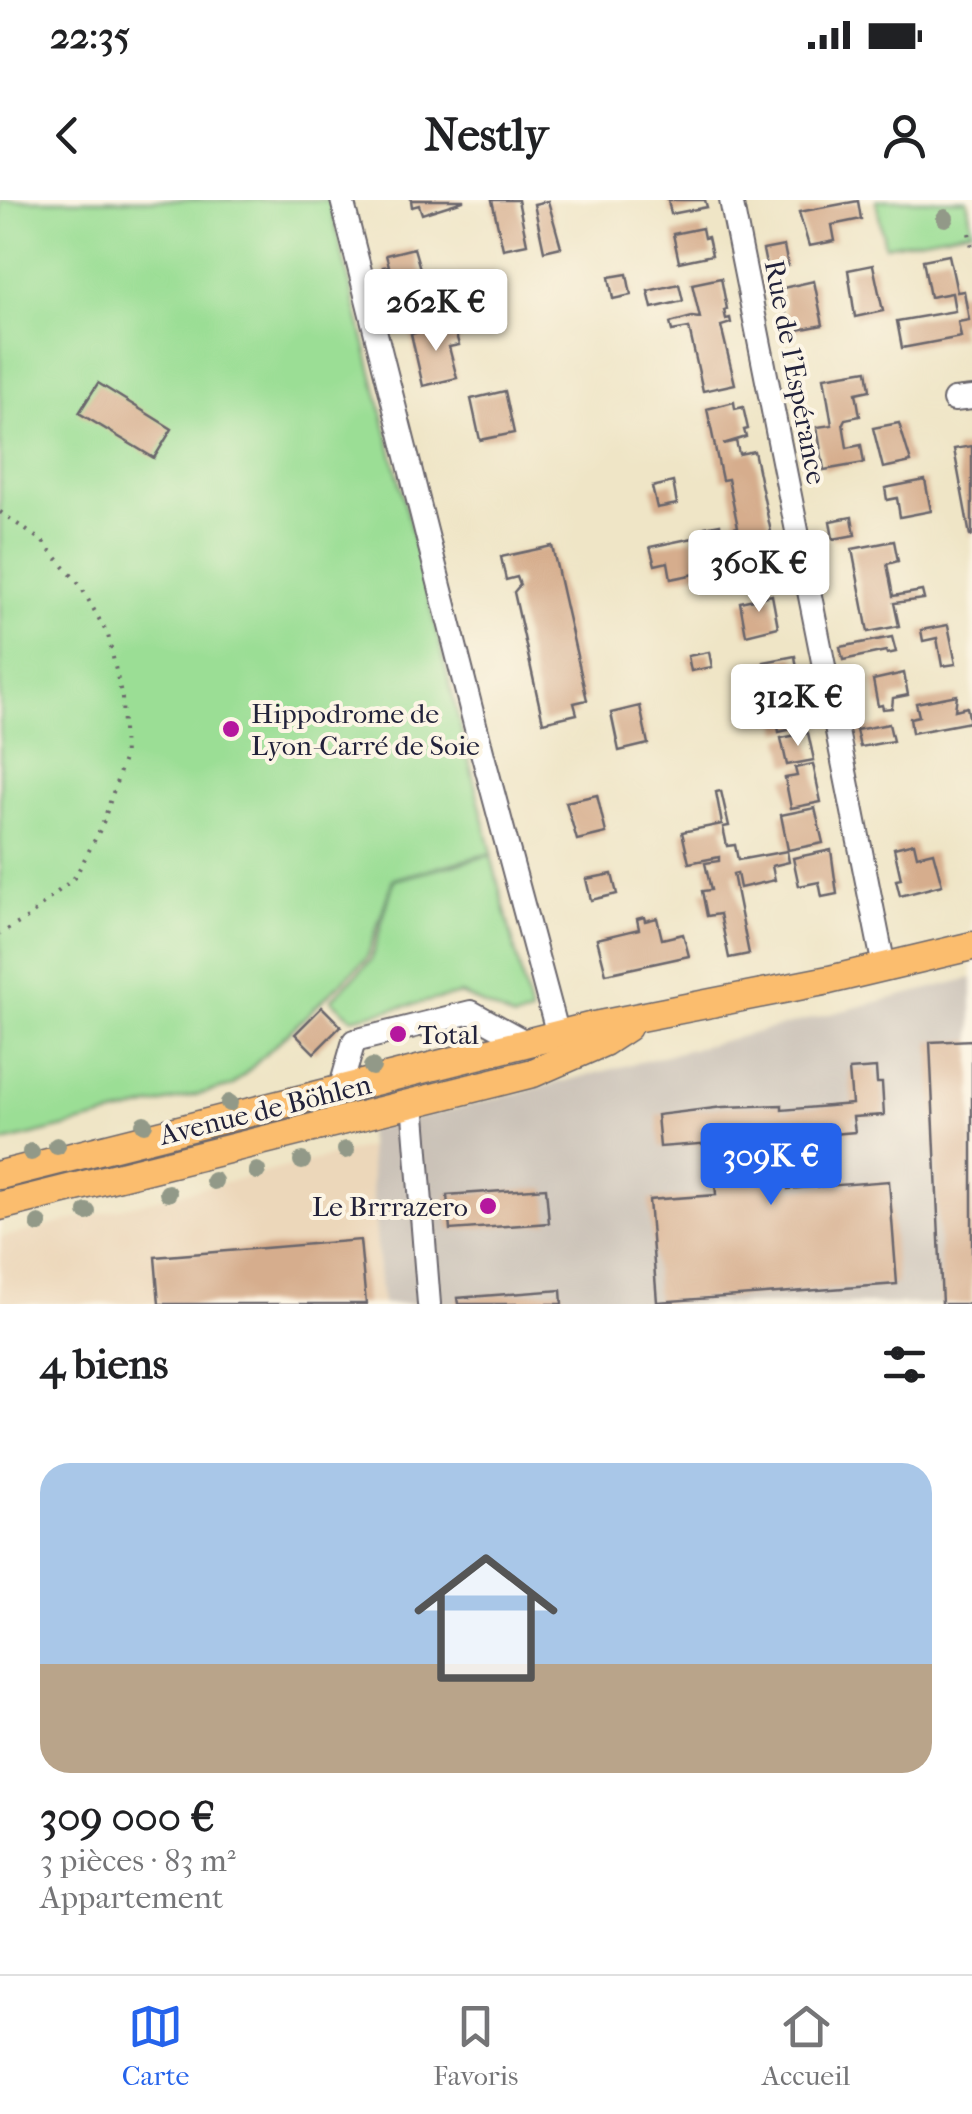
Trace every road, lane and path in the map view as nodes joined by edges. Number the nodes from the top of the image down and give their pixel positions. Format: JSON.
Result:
{"nodes":[{"id":1,"x":342,"y":200,"type":"edge"},
{"id":2,"x":731,"y":200,"type":"edge"},
{"id":3,"x":969,"y":233,"type":"dead end"},
{"id":4,"x":972,"y":247,"type":"edge"},
{"id":5,"x":0,"y":512,"type":"edge"},
{"id":6,"x":0,"y":934,"type":"edge"},
{"id":7,"x":972,"y":946,"type":"edge"},
{"id":8,"x":884,"y":967,"type":"junction"},
{"id":9,"x":637,"y":1020,"type":"junction"},
{"id":10,"x":558,"y":1035,"type":"junction"},
{"id":11,"x":529,"y":1044,"type":"junction"},
{"id":12,"x":474,"y":1087,"type":"junction"},
{"id":13,"x":340,"y":1090,"type":"junction"},
{"id":14,"x":414,"y":1102,"type":"junction"},
{"id":15,"x":0,"y":1174,"type":"edge"},
{"id":16,"x":0,"y":1206,"type":"edge"},
{"id":17,"x":429,"y":1304,"type":"edge"}],
"edges":[{"from":1,"to":10,"type":"street"},
{"from":2,"to":8,"type":"street","name":"Rue de l'Espérance"},
{"from":3,"to":4,"type":"path"},
{"from":5,"to":6,"type":"path"},
{"from":7,"to":8,"type":"main road","name":"Avenue de Böhlen"},
{"from":8,"to":9,"type":"main road","name":"Avenue de Böhlen"},
{"from":9,"to":10,"type":"main road","name":"Avenue de Böhlen"},
{"from":9,"to":12,"type":"main road","name":"Avenue de Böhlen"},
{"from":10,"to":11,"type":"main road","name":"Avenue de Böhlen"},
{"from":11,"to":12,"type":"main road","name":"Avenue de Böhlen"},
{"from":11,"to":13,"type":"main road","name":"Avenue de Böhlen"},
{"from":11,"to":13,"type":"street"},
{"from":12,"to":14,"type":"main road","name":"Avenue de Böhlen"},
{"from":13,"to":15,"type":"main road","name":"Avenue de Böhlen"},
{"from":14,"to":16,"type":"main road","name":"Avenue de Böhlen"},
{"from":14,"to":17,"type":"street"}]}
